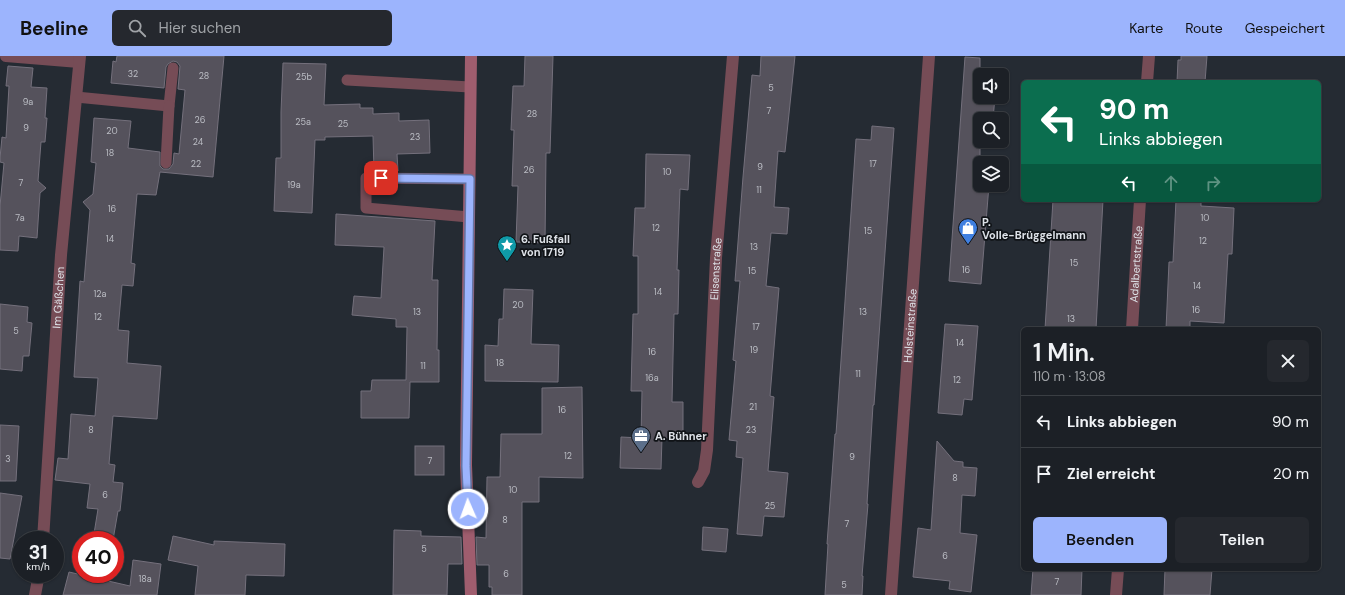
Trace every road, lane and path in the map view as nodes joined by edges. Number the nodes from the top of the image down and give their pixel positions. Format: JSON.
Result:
{"nodes":[{"id":1,"x":6,"y":56,"type":"edge"},
{"id":2,"x":472,"y":56,"type":"edge"},
{"id":3,"x":733,"y":56,"type":"edge"},
{"id":4,"x":929,"y":56,"type":"edge"},
{"id":5,"x":1149,"y":56,"type":"edge"},
{"id":6,"x":80,"y":59,"type":"edge"},
{"id":7,"x":173,"y":68,"type":"dead end"},
{"id":8,"x":347,"y":80,"type":"dead end"},
{"id":9,"x":1147,"y":80,"type":"edge"},
{"id":10,"x":470,"y":87,"type":"junction"},
{"id":11,"x":76,"y":97,"type":"junction"},
{"id":12,"x":169,"y":106,"type":"junction"},
{"id":13,"x":166,"y":163,"type":"dead end"},
{"id":14,"x":470,"y":179,"type":"junction"},
{"id":15,"x":1140,"y":202,"type":"edge"},
{"id":16,"x":469,"y":217,"type":"junction"},
{"id":17,"x":1132,"y":327,"type":"edge"},
{"id":18,"x":698,"y":482,"type":"dead end"},
{"id":19,"x":44,"y":531,"type":"edge"},
{"id":20,"x":1118,"y":571,"type":"edge"},
{"id":21,"x":37,"y":583,"type":"edge"},
{"id":22,"x":35,"y":595,"type":"edge"},
{"id":23,"x":471,"y":595,"type":"edge"},
{"id":24,"x":891,"y":595,"type":"edge"},
{"id":25,"x":1116,"y":595,"type":"edge"}],
"edges":[{"from":1,"to":6,"type":"street"},
{"from":2,"to":10,"type":"street"},
{"from":3,"to":18,"type":"street","name":"Elisenstraße"},
{"from":4,"to":24,"type":"street","name":"Holsteinstraße"},
{"from":5,"to":9,"type":"street"},
{"from":6,"to":11,"type":"street","name":"Im Gäßchen"},
{"from":7,"to":12,"type":"lane"},
{"from":8,"to":10,"type":"lane"},
{"from":10,"to":14,"type":"street"},
{"from":11,"to":12,"type":"lane"},
{"from":11,"to":19,"type":"street","name":"Im Gäßchen"},
{"from":12,"to":13,"type":"lane"},
{"from":14,"to":16,"type":"street"},
{"from":14,"to":16,"type":"lane"},
{"from":15,"to":17,"type":"street","name":"Adalbertstraße"},
{"from":16,"to":23,"type":"street"},
{"from":20,"to":25,"type":"street"},
{"from":21,"to":22,"type":"street"}]}
